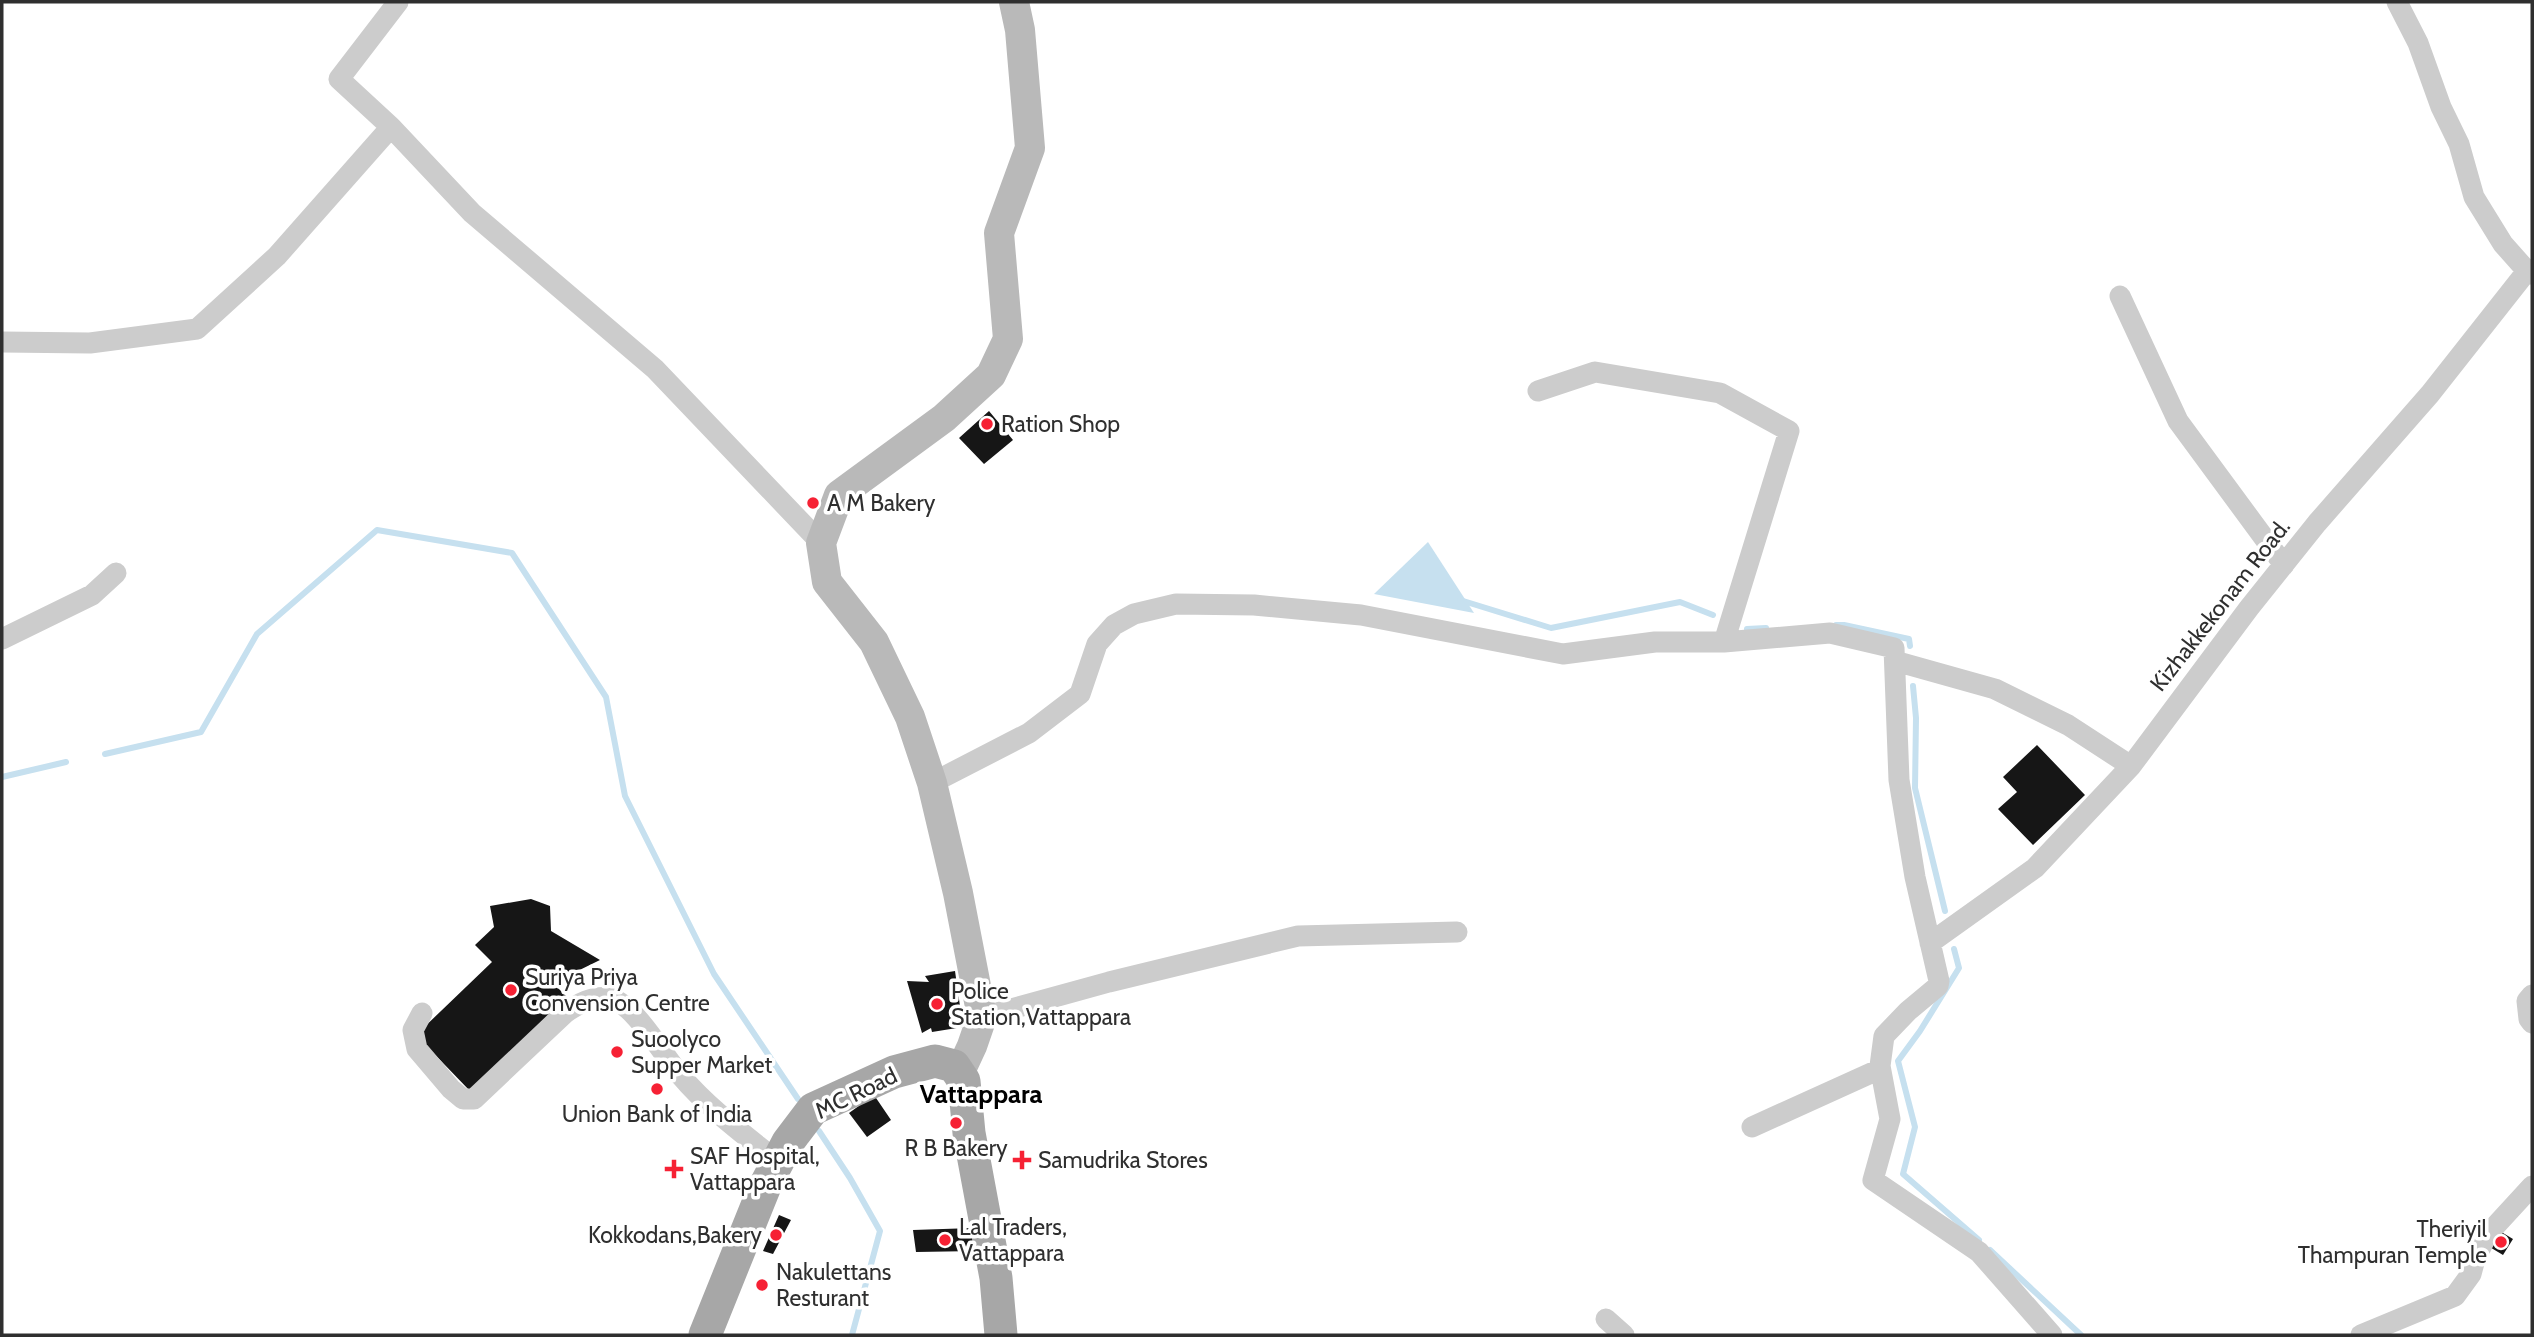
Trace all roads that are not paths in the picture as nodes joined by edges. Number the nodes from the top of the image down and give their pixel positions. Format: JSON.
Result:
{"nodes":[{"id":1,"x":398,"y":2,"type":"edge"},
{"id":2,"x":1014,"y":2,"type":"edge"},
{"id":3,"x":2397,"y":2,"type":"edge"},
{"id":4,"x":391,"y":127,"type":"junction"},
{"id":5,"x":2529,"y":272,"type":"edge"},
{"id":6,"x":2120,"y":296,"type":"dead end"},
{"id":7,"x":2,"y":342,"type":"edge"},
{"id":8,"x":1538,"y":391,"type":"dead end"},
{"id":9,"x":821,"y":543,"type":"junction"},
{"id":10,"x":2284,"y":565,"type":"junction"},
{"id":11,"x":116,"y":573,"type":"dead end"},
{"id":12,"x":2,"y":639,"type":"edge"},
{"id":13,"x":1724,"y":642,"type":"junction"},
{"id":14,"x":1895,"y":661,"type":"junction"},
{"id":15,"x":2131,"y":766,"type":"junction"},
{"id":16,"x":932,"y":783,"type":"junction"},
{"id":17,"x":1457,"y":932,"type":"dead end"},
{"id":18,"x":1930,"y":943,"type":"junction"},
{"id":19,"x":2532,"y":995,"type":"edge"},
{"id":20,"x":422,"y":1013,"type":"dead end"},
{"id":21,"x":982,"y":1017,"type":"junction"},
{"id":22,"x":2532,"y":1023,"type":"edge"},
{"id":23,"x":1880,"y":1069,"type":"junction"},
{"id":24,"x":959,"y":1073,"type":"junction"},
{"id":25,"x":1752,"y":1127,"type":"dead end"},
{"id":26,"x":778,"y":1162,"type":"junction"},
{"id":27,"x":2532,"y":1186,"type":"edge"},
{"id":28,"x":1606,"y":1319,"type":"dead end"},
{"id":29,"x":705,"y":1335,"type":"edge"},
{"id":30,"x":1001,"y":1335,"type":"edge"},
{"id":31,"x":1624,"y":1335,"type":"edge"},
{"id":32,"x":2052,"y":1335,"type":"edge"},
{"id":33,"x":2361,"y":1335,"type":"edge"}],
"edges":[{"from":1,"to":4,"type":"street"},
{"from":2,"to":9,"type":"main road"},
{"from":3,"to":5,"type":"street"},
{"from":4,"to":7,"type":"street"},
{"from":4,"to":9,"type":"street"},
{"from":5,"to":10,"type":"street","name":"Kizhakkekonam Road."},
{"from":6,"to":10,"type":"street"},
{"from":8,"to":13,"type":"street"},
{"from":9,"to":16,"type":"main road"},
{"from":10,"to":15,"type":"street","name":"Kizhakkekonam Road."},
{"from":11,"to":12,"type":"street"},
{"from":13,"to":14,"type":"street"},
{"from":13,"to":16,"type":"street"},
{"from":14,"to":15,"type":"street"},
{"from":14,"to":18,"type":"street"},
{"from":15,"to":18,"type":"street","name":"Kizhakkekonam Road."},
{"from":16,"to":21,"type":"main road"},
{"from":17,"to":21,"type":"street"},
{"from":18,"to":23,"type":"street"},
{"from":19,"to":22,"type":"street"},
{"from":20,"to":26,"type":"street"},
{"from":21,"to":24,"type":"main road"},
{"from":23,"to":25,"type":"street"},
{"from":23,"to":32,"type":"street"},
{"from":24,"to":26,"type":"main road","name":"MC Road"},
{"from":24,"to":30,"type":"main road"},
{"from":26,"to":29,"type":"main road","name":"MC Road"},
{"from":27,"to":33,"type":"street"},
{"from":28,"to":31,"type":"street"}]}
